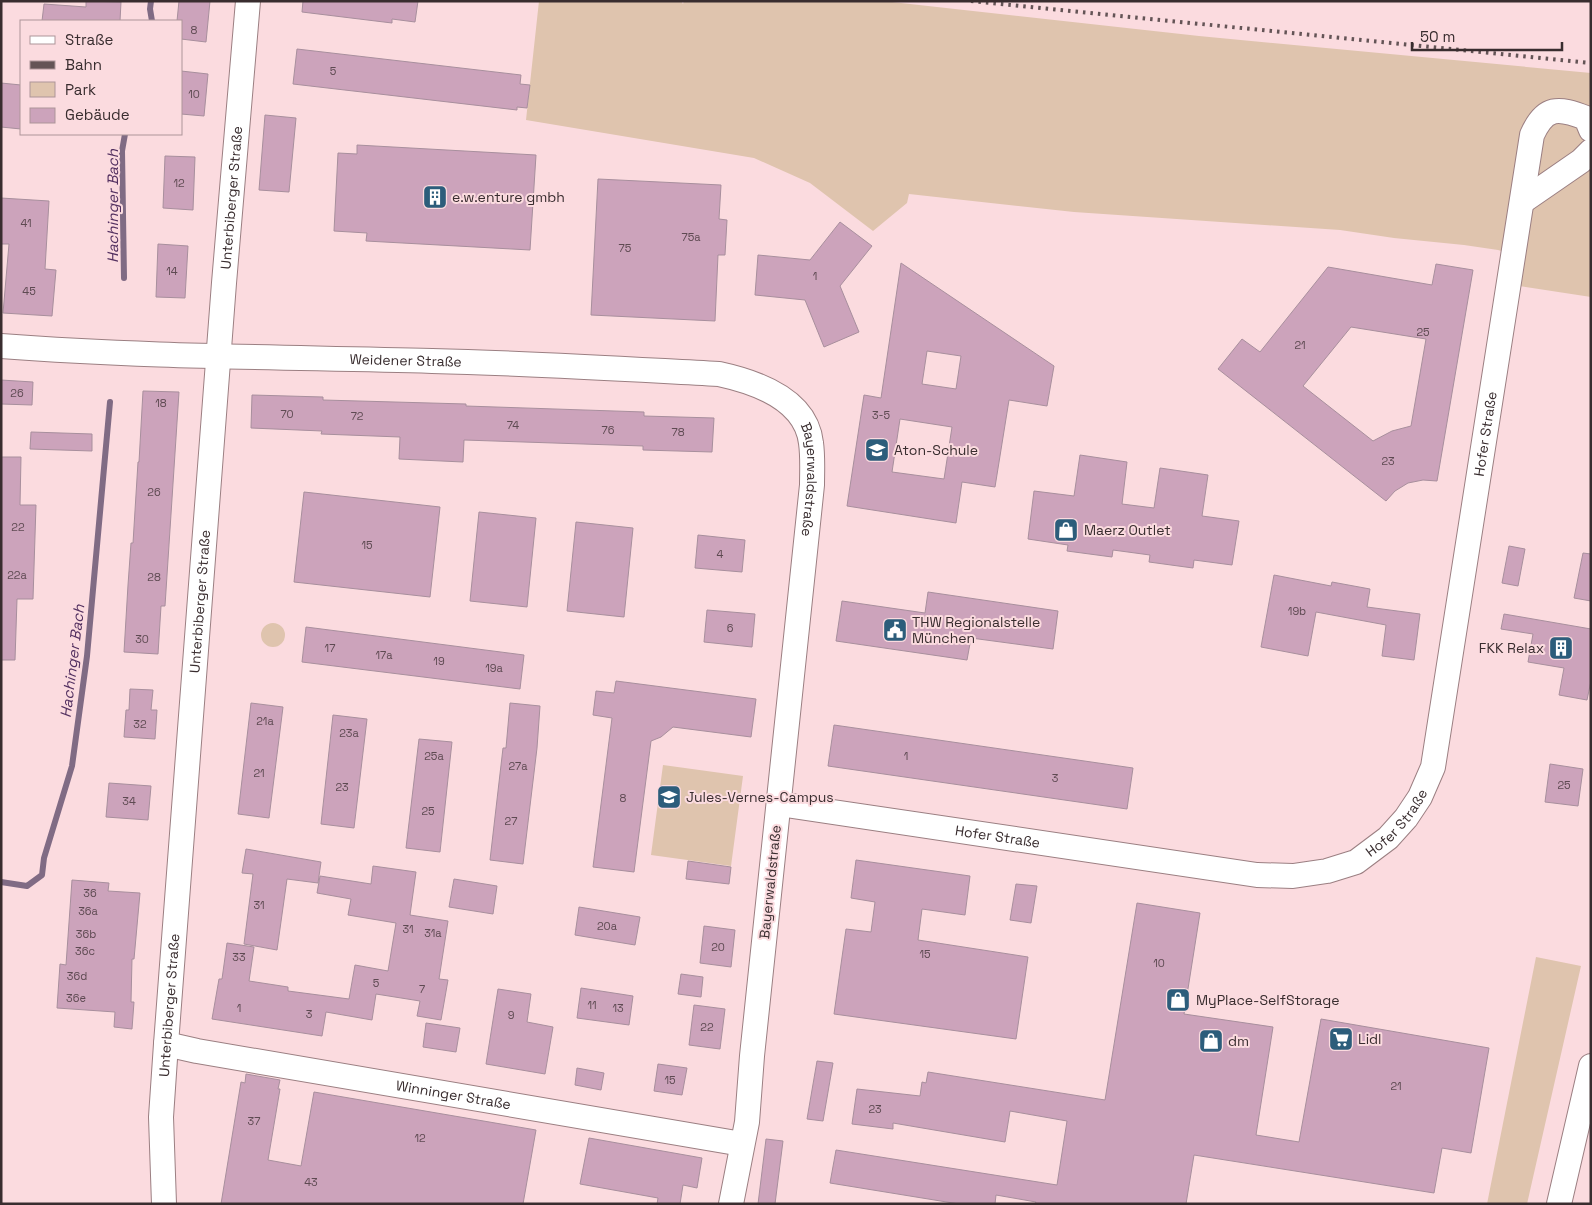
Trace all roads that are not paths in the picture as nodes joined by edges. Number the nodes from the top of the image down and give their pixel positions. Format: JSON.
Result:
{"nodes":[{"id":1,"x":248,"y":1,"type":"edge"},
{"id":2,"x":1591,"y":130,"type":"edge"},
{"id":3,"x":1591,"y":151,"type":"edge"},
{"id":4,"x":1522,"y":201,"type":"junction"},
{"id":5,"x":1,"y":346,"type":"edge"},
{"id":6,"x":219,"y":357,"type":"junction"},
{"id":7,"x":799,"y":413,"type":"joint"},
{"id":8,"x":779,"y":804,"type":"junction"},
{"id":9,"x":166,"y":1044,"type":"junction"},
{"id":10,"x":1591,"y":1066,"type":"edge"},
{"id":11,"x":742,"y":1144,"type":"junction"},
{"id":12,"x":164,"y":1204,"type":"edge"},
{"id":13,"x":731,"y":1204,"type":"edge"},
{"id":14,"x":1559,"y":1204,"type":"edge"}],
"edges":[{"from":1,"to":6,"type":"street","name":"Unterbiberger Straße"},
{"from":2,"to":4,"type":"street","name":"Hofer Straße"},
{"from":3,"to":4,"type":"street"},
{"from":4,"to":8,"type":"street","name":"Hofer Straße"},
{"from":5,"to":6,"type":"street","name":"Weidener Straße"},
{"from":6,"to":7,"type":"street","name":"Weidener Straße"},
{"from":6,"to":9,"type":"street","name":"Unterbiberger Straße"},
{"from":7,"to":8,"type":"street","name":"Bayerwaldstraße"},
{"from":8,"to":11,"type":"street","name":"Bayerwaldstraße"},
{"from":9,"to":11,"type":"street","name":"Winninger Straße"},
{"from":9,"to":12,"type":"street","name":"Unterbiberger Straße"},
{"from":10,"to":14,"type":"street"},
{"from":11,"to":13,"type":"street","name":"Bayerwaldstraße"}]}
